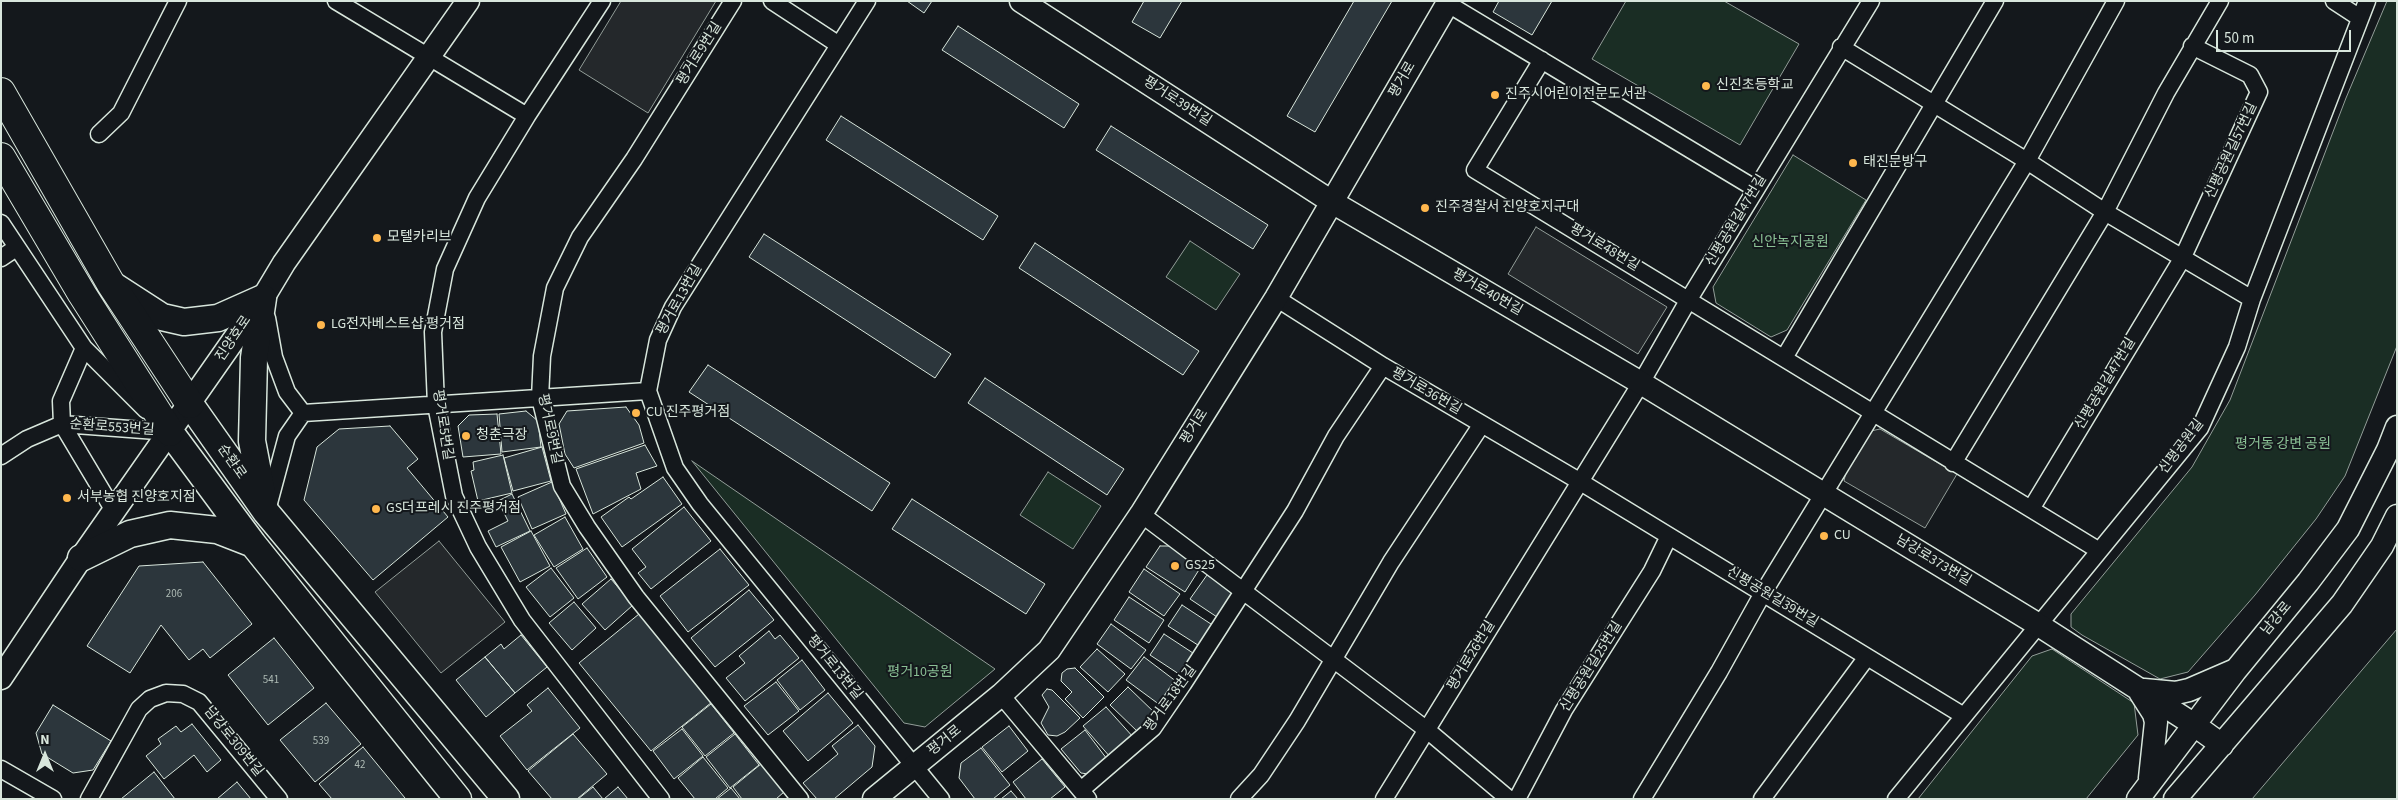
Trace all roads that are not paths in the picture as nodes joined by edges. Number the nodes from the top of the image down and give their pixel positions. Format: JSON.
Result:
{"nodes":[{"id":1,"x":178,"y":1,"type":"edge"},
{"id":2,"x":336,"y":1,"type":"edge"},
{"id":3,"x":468,"y":1,"type":"edge"},
{"id":4,"x":602,"y":1,"type":"edge"},
{"id":5,"x":733,"y":1,"type":"edge"},
{"id":6,"x":772,"y":1,"type":"edge"},
{"id":7,"x":867,"y":1,"type":"edge"},
{"id":8,"x":1021,"y":1,"type":"edge"},
{"id":9,"x":1870,"y":1,"type":"edge"},
{"id":10,"x":1995,"y":1,"type":"edge"},
{"id":11,"x":2116,"y":1,"type":"edge"},
{"id":12,"x":2220,"y":1,"type":"edge"},
{"id":13,"x":2334,"y":1,"type":"edge"},
{"id":14,"x":2367,"y":1,"type":"edge"},
{"id":15,"x":1448,"y":2,"type":"edge"},
{"id":16,"x":2360,"y":18,"type":"junction"},
{"id":17,"x":839,"y":45,"type":"junction"},
{"id":18,"x":2192,"y":46,"type":"junction"},
{"id":19,"x":1842,"y":47,"type":"junction"},
{"id":20,"x":430,"y":57,"type":"junction"},
{"id":21,"x":1542,"y":60,"type":"junction"},
{"id":22,"x":1,"y":92,"type":"edge"},
{"id":23,"x":1934,"y":104,"type":"junction"},
{"id":24,"x":527,"y":116,"type":"junction"},
{"id":25,"x":99,"y":134,"type":"dead end"},
{"id":26,"x":1,"y":156,"type":"edge"},
{"id":27,"x":2027,"y":161,"type":"junction"},
{"id":28,"x":1756,"y":189,"type":"junction"},
{"id":29,"x":1332,"y":202,"type":"junction"},
{"id":30,"x":2105,"y":212,"type":"junction"},
{"id":31,"x":1,"y":223,"type":"edge"},
{"id":32,"x":16,"y":248,"type":"junction"},
{"id":33,"x":1,"y":258,"type":"edge"},
{"id":34,"x":2182,"y":259,"type":"junction"},
{"id":35,"x":111,"y":284,"type":"junction"},
{"id":36,"x":263,"y":298,"type":"junction"},
{"id":37,"x":1276,"y":298,"type":"junction"},
{"id":38,"x":1689,"y":299,"type":"junction"},
{"id":39,"x":2252,"y":299,"type":"junction"},
{"id":40,"x":84,"y":348,"type":"junction"},
{"id":41,"x":1784,"y":358,"type":"junction"},
{"id":42,"x":1383,"y":366,"type":"junction"},
{"id":43,"x":1641,"y":383,"type":"junction"},
{"id":44,"x":648,"y":391,"type":"junction"},
{"id":45,"x":540,"y":398,"type":"junction"},
{"id":46,"x":190,"y":404,"type":"junction"},
{"id":47,"x":436,"y":405,"type":"junction"},
{"id":48,"x":1874,"y":412,"type":"junction"},
{"id":49,"x":302,"y":413,"type":"junction"},
{"id":50,"x":62,"y":424,"type":"junction"},
{"id":51,"x":1482,"y":424,"type":"junction"},
{"id":52,"x":2397,"y":427,"type":"edge"},
{"id":53,"x":170,"y":432,"type":"junction"},
{"id":54,"x":1,"y":456,"type":"edge"},
{"id":55,"x":1953,"y":463,"type":"junction"},
{"id":56,"x":1579,"y":481,"type":"junction"},
{"id":57,"x":1824,"y":495,"type":"junction"},
{"id":58,"x":2031,"y":509,"type":"junction"},
{"id":59,"x":114,"y":510,"type":"junction"},
{"id":60,"x":266,"y":512,"type":"junction"},
{"id":61,"x":1140,"y":514,"type":"junction"},
{"id":62,"x":2397,"y":516,"type":"edge"},
{"id":63,"x":1669,"y":536,"type":"junction"},
{"id":64,"x":253,"y":544,"type":"junction"},
{"id":65,"x":2098,"y":550,"type":"junction"},
{"id":66,"x":81,"y":558,"type":"junction"},
{"id":67,"x":1243,"y":592,"type":"junction"},
{"id":68,"x":1763,"y":593,"type":"junction"},
{"id":69,"x":2037,"y":624,"type":"junction"},
{"id":70,"x":1867,"y":657,"type":"junction"},
{"id":71,"x":1332,"y":659,"type":"junction"},
{"id":72,"x":2235,"y":671,"type":"junction"},
{"id":73,"x":1,"y":678,"type":"edge"},
{"id":74,"x":2138,"y":689,"type":"junction"},
{"id":75,"x":1002,"y":695,"type":"junction"},
{"id":76,"x":1964,"y":716,"type":"junction"},
{"id":77,"x":2193,"y":724,"type":"junction"},
{"id":78,"x":1427,"y":730,"type":"junction"},
{"id":79,"x":2222,"y":745,"type":"junction"},
{"id":80,"x":914,"y":766,"type":"junction"},
{"id":81,"x":1,"y":769,"type":"edge"},
{"id":82,"x":2150,"y":780,"type":"junction"},
{"id":83,"x":1084,"y":794,"type":"edge"},
{"id":84,"x":53,"y":799,"type":"edge"},
{"id":85,"x":89,"y":799,"type":"edge"},
{"id":86,"x":279,"y":799,"type":"edge"},
{"id":87,"x":458,"y":799,"type":"edge"},
{"id":88,"x":506,"y":799,"type":"edge"},
{"id":89,"x":661,"y":799,"type":"edge"},
{"id":90,"x":800,"y":799,"type":"edge"},
{"id":91,"x":874,"y":799,"type":"edge"},
{"id":92,"x":941,"y":799,"type":"edge"},
{"id":93,"x":1239,"y":799,"type":"edge"},
{"id":94,"x":1384,"y":799,"type":"edge"},
{"id":95,"x":1509,"y":799,"type":"edge"},
{"id":96,"x":1517,"y":799,"type":"edge"},
{"id":97,"x":1642,"y":799,"type":"edge"},
{"id":98,"x":1762,"y":799,"type":"edge"},
{"id":99,"x":1896,"y":799,"type":"edge"},
{"id":100,"x":2138,"y":799,"type":"edge"},
{"id":101,"x":2176,"y":799,"type":"edge"}],
"edges":[{"from":1,"to":25,"type":"street"},
{"from":2,"to":20,"type":"street"},
{"from":3,"to":20,"type":"street","name":"진양호로"},
{"from":4,"to":24,"type":"street","name":"평거로5번길"},
{"from":5,"to":45,"type":"street","name":"평거로9번길"},
{"from":6,"to":17,"type":"street"},
{"from":7,"to":17,"type":"street","name":"평거로13번길"},
{"from":8,"to":29,"type":"street","name":"평거로39번길"},
{"from":9,"to":19,"type":"street"},
{"from":10,"to":23,"type":"street"},
{"from":11,"to":27,"type":"street"},
{"from":12,"to":18,"type":"street"},
{"from":13,"to":16,"type":"street"},
{"from":14,"to":16,"type":"street","name":"신평공원길"},
{"from":15,"to":21,"type":"street"},
{"from":15,"to":29,"type":"street","name":"평거로"},
{"from":16,"to":39,"type":"street","name":"신평공원길"},
{"from":17,"to":44,"type":"street","name":"평거로13번길"},
{"from":18,"to":30,"type":"street"},
{"from":18,"to":34,"type":"street","name":"신평공원길57번길"},
{"from":19,"to":23,"type":"street"},
{"from":19,"to":28,"type":"street","name":"신평공원길47번길"},
{"from":20,"to":24,"type":"street"},
{"from":20,"to":36,"type":"street","name":"진양호로"},
{"from":21,"to":28,"type":"street"},
{"from":21,"to":38,"type":"street","name":"평거로48번길"},
{"from":22,"to":35,"type":"highway","name":"순환로"},
{"from":23,"to":27,"type":"street"},
{"from":23,"to":41,"type":"street"},
{"from":24,"to":47,"type":"street","name":"평거로5번길"},
{"from":26,"to":53,"type":"highway"},
{"from":27,"to":30,"type":"street"},
{"from":27,"to":48,"type":"street"},
{"from":28,"to":38,"type":"street","name":"신평공원길47번길"},
{"from":29,"to":37,"type":"street","name":"평거로"},
{"from":29,"to":43,"type":"street","name":"평거로40번길"},
{"from":30,"to":34,"type":"street"},
{"from":30,"to":55,"type":"street"},
{"from":31,"to":32,"type":"street"},
{"from":32,"to":33,"type":"street"},
{"from":32,"to":40,"type":"street"},
{"from":34,"to":39,"type":"street"},
{"from":34,"to":58,"type":"street","name":"신평공원길47번길"},
{"from":35,"to":36,"type":"main road"},
{"from":35,"to":46,"type":"highway","name":"순환로"},
{"from":36,"to":46,"type":"street","name":"진양호로"},
{"from":36,"to":49,"type":"street"},
{"from":36,"to":60,"type":"main road"},
{"from":37,"to":42,"type":"street","name":"평거로36번길"},
{"from":37,"to":61,"type":"street","name":"평거로"},
{"from":38,"to":41,"type":"street"},
{"from":38,"to":43,"type":"street","name":"신평공원길47번길"},
{"from":39,"to":65,"type":"street","name":"신평공원길"},
{"from":40,"to":50,"type":"street"},
{"from":40,"to":53,"type":"street"},
{"from":41,"to":48,"type":"street"},
{"from":42,"to":51,"type":"street","name":"평거로36번길"},
{"from":42,"to":67,"type":"street"},
{"from":43,"to":56,"type":"street","name":"평거로26번길"},
{"from":43,"to":57,"type":"street","name":"남강로373번길"},
{"from":44,"to":45,"type":"street"},
{"from":44,"to":80,"type":"street","name":"평거로13번길"},
{"from":45,"to":47,"type":"street"},
{"from":45,"to":90,"type":"street","name":"평거로9번길"},
{"from":46,"to":53,"type":"street","name":"진양호로"},
{"from":46,"to":60,"type":"main road","name":"순환로"},
{"from":47,"to":49,"type":"street"},
{"from":47,"to":89,"type":"street","name":"평거로5번길"},
{"from":48,"to":55,"type":"street"},
{"from":48,"to":57,"type":"street"},
{"from":49,"to":60,"type":"street"},
{"from":50,"to":53,"type":"street","name":"순환로553번길"},
{"from":50,"to":54,"type":"street","name":"순환로553번길"},
{"from":50,"to":59,"type":"street"},
{"from":51,"to":56,"type":"street","name":"평거로36번길"},
{"from":51,"to":71,"type":"street"},
{"from":52,"to":72,"type":"street","name":"남강로"},
{"from":53,"to":59,"type":"street","name":"진양호로"},
{"from":53,"to":64,"type":"main road"},
{"from":55,"to":58,"type":"street"},
{"from":56,"to":63,"type":"street","name":"신평공원길39번길"},
{"from":56,"to":78,"type":"street","name":"평거로26번길"},
{"from":57,"to":68,"type":"street"},
{"from":57,"to":69,"type":"street","name":"남강로373번길"},
{"from":58,"to":65,"type":"street"},
{"from":59,"to":66,"type":"street","name":"진양호로"},
{"from":60,"to":88,"type":"main road","name":"순환로"},
{"from":61,"to":67,"type":"street"},
{"from":61,"to":75,"type":"street","name":"평거로"},
{"from":62,"to":79,"type":"street"},
{"from":63,"to":68,"type":"street","name":"신평공원길39번길"},
{"from":63,"to":96,"type":"street","name":"신평공원길25번길"},
{"from":64,"to":66,"type":"main road"},
{"from":64,"to":87,"type":"main road"},
{"from":65,"to":69,"type":"street","name":"신평공원길"},
{"from":66,"to":73,"type":"street","name":"진양호로"},
{"from":67,"to":71,"type":"street"},
{"from":67,"to":83,"type":"street","name":"평거로18번길"},
{"from":68,"to":70,"type":"street","name":"신평공원길39번길"},
{"from":68,"to":97,"type":"street"},
{"from":69,"to":74,"type":"street","name":"남강로373번길"},
{"from":69,"to":76,"type":"street","name":"신평공원길"},
{"from":70,"to":76,"type":"street","name":"신평공원길39번길"},
{"from":70,"to":98,"type":"street"},
{"from":71,"to":78,"type":"street"},
{"from":71,"to":93,"type":"street"},
{"from":72,"to":74,"type":"street"},
{"from":72,"to":77,"type":"street","name":"남강로"},
{"from":74,"to":77,"type":"street","name":"남강로373번길"},
{"from":74,"to":82,"type":"street"},
{"from":75,"to":80,"type":"street","name":"평거로"},
{"from":75,"to":83,"type":"street","name":"평거로18번길"},
{"from":76,"to":99,"type":"street","name":"신평공원길"},
{"from":77,"to":79,"type":"street","name":"남강로373번길"},
{"from":77,"to":82,"type":"street","name":"남강로"},
{"from":78,"to":94,"type":"street"},
{"from":78,"to":95,"type":"street"},
{"from":79,"to":101,"type":"street"},
{"from":80,"to":91,"type":"street","name":"평거로"},
{"from":80,"to":92,"type":"street","name":"평거로13번길"},
{"from":81,"to":84,"type":"street"},
{"from":82,"to":100,"type":"street","name":"남강로"},
{"from":85,"to":86,"type":"street","name":"남강로309번길"}]}
